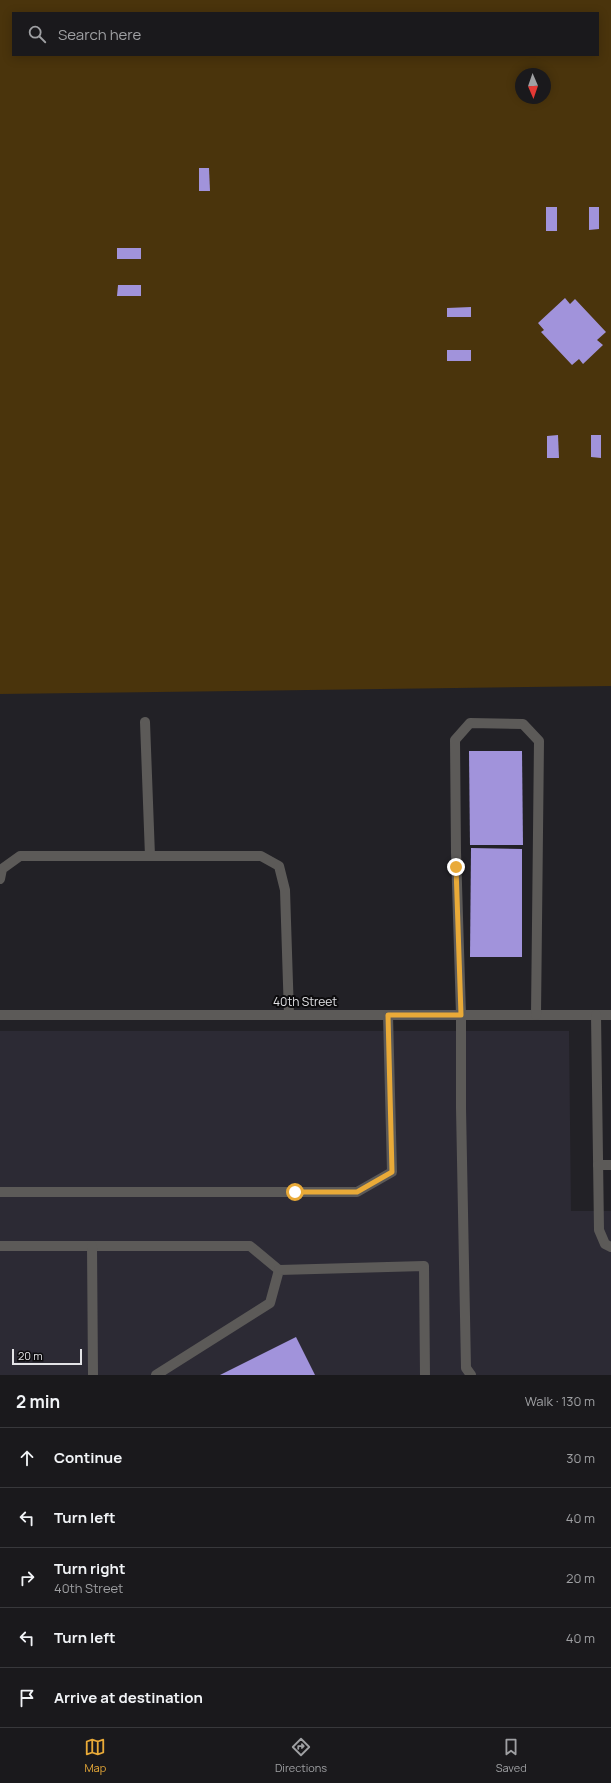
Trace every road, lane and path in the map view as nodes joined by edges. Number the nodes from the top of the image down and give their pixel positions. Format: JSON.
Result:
{"nodes":[{"id":1,"x":145,"y":722,"type":"dead end"},
{"id":2,"x":150,"y":856,"type":"junction"},
{"id":3,"x":0,"y":879,"type":"edge"},
{"id":4,"x":0,"y":1015,"type":"edge"},
{"id":5,"x":289,"y":1015,"type":"junction"},
{"id":6,"x":388,"y":1015,"type":"junction"},
{"id":7,"x":461,"y":1015,"type":"junction"},
{"id":8,"x":596,"y":1015,"type":"junction"},
{"id":9,"x":611,"y":1015,"type":"edge"},
{"id":10,"x":536,"y":1016,"type":"junction"},
{"id":11,"x":598,"y":1165,"type":"junction"},
{"id":12,"x":611,"y":1165,"type":"edge"},
{"id":13,"x":0,"y":1192,"type":"edge"},
{"id":14,"x":0,"y":1246,"type":"edge"},
{"id":15,"x":92,"y":1246,"type":"junction"},
{"id":16,"x":611,"y":1247,"type":"edge"},
{"id":17,"x":279,"y":1270,"type":"junction"},
{"id":18,"x":93,"y":1375,"type":"edge"},
{"id":19,"x":156,"y":1375,"type":"edge"},
{"id":20,"x":425,"y":1375,"type":"edge"},
{"id":21,"x":470,"y":1375,"type":"edge"}],
"edges":[{"from":1,"to":2,"type":"street"},
{"from":2,"to":3,"type":"street"},
{"from":2,"to":5,"type":"street"},
{"from":4,"to":5,"type":"street","name":"40th Street"},
{"from":5,"to":6,"type":"street","name":"40th Street"},
{"from":6,"to":7,"type":"street","name":"40th Street"},
{"from":6,"to":13,"type":"street"},
{"from":7,"to":10,"type":"street","name":"40th Street"},
{"from":7,"to":10,"type":"street"},
{"from":7,"to":21,"type":"street"},
{"from":8,"to":9,"type":"street","name":"40th Street"},
{"from":8,"to":10,"type":"street","name":"40th Street"},
{"from":8,"to":11,"type":"street"},
{"from":11,"to":12,"type":"street"},
{"from":11,"to":16,"type":"street"},
{"from":14,"to":15,"type":"street"},
{"from":15,"to":17,"type":"street"},
{"from":15,"to":18,"type":"street"},
{"from":17,"to":19,"type":"street"},
{"from":17,"to":20,"type":"street"}]}
